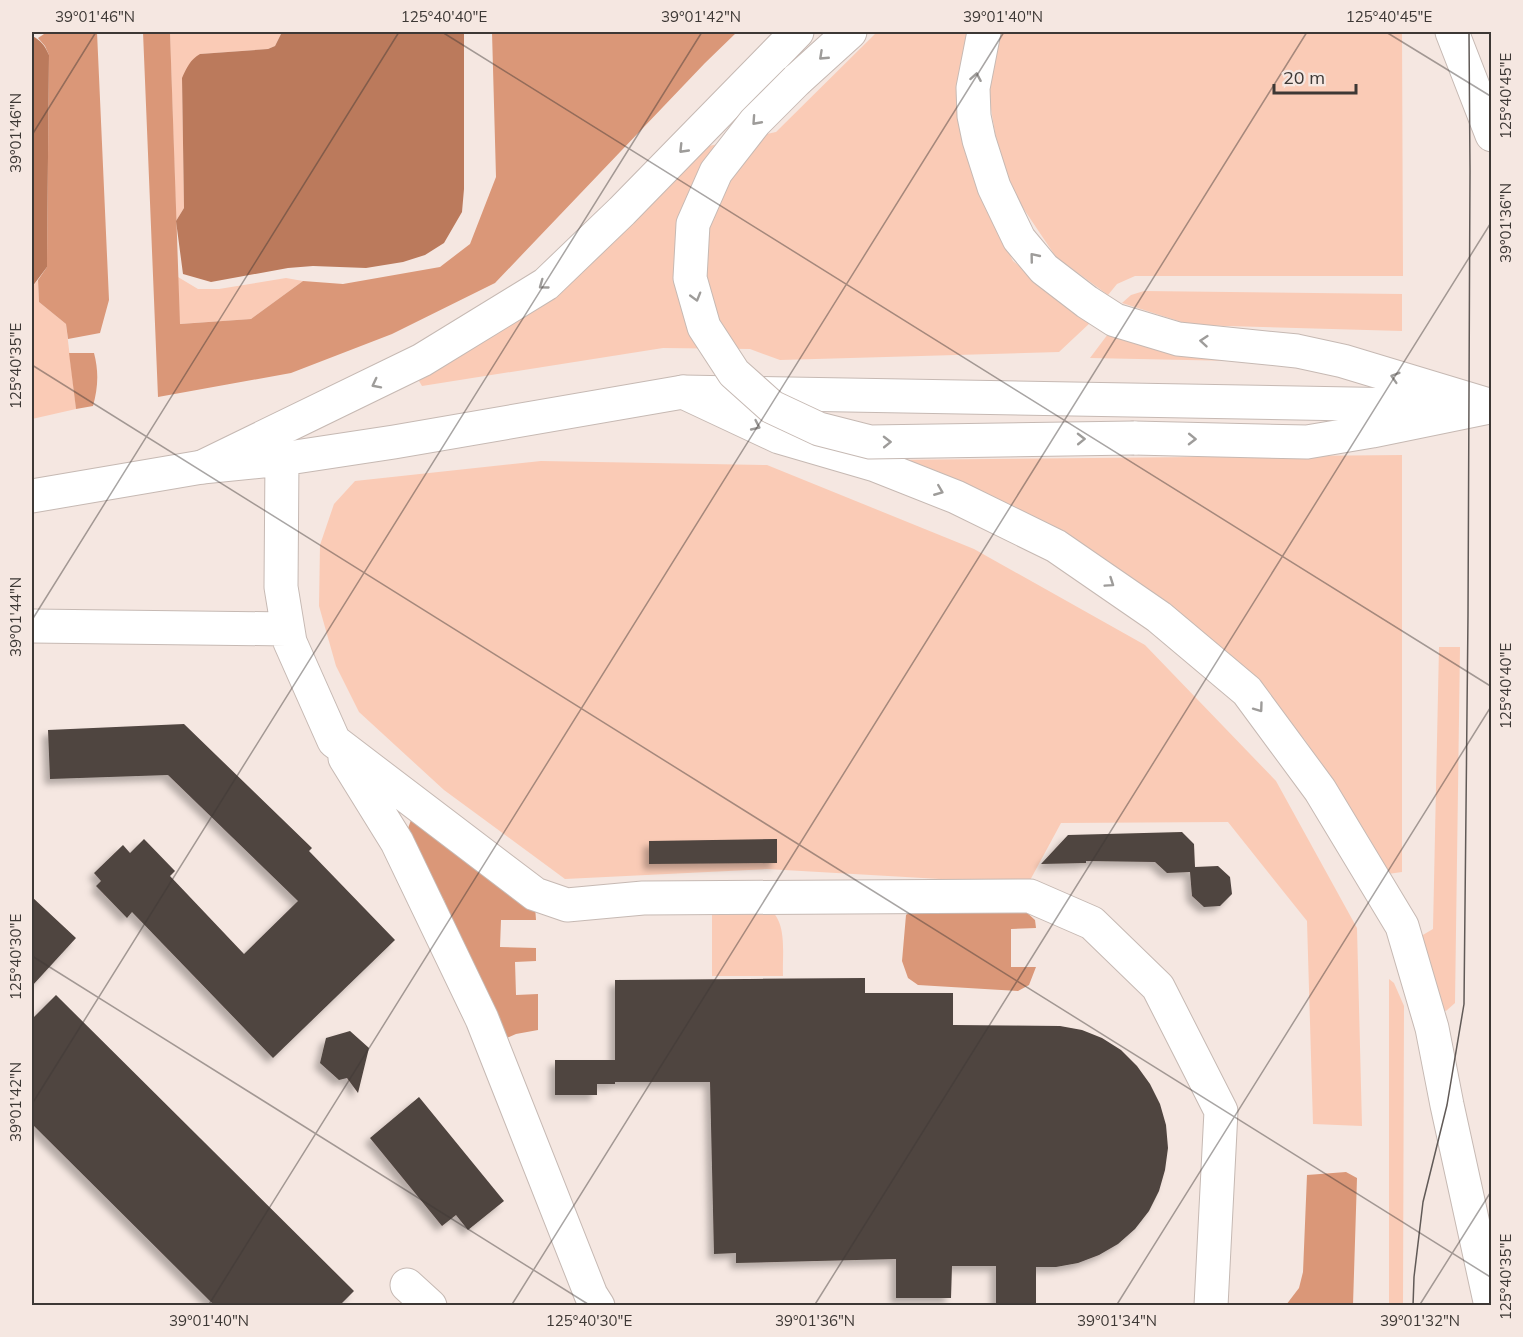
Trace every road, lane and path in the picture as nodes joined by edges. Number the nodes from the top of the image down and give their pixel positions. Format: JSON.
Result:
{"nodes":[{"id":1,"x":796,"y":32,"type":"edge"},
{"id":2,"x":850,"y":32,"type":"edge"},
{"id":3,"x":984,"y":32,"type":"edge"},
{"id":4,"x":1452,"y":32,"type":"edge"},
{"id":5,"x":1491,"y":135,"type":"edge"},
{"id":6,"x":684,"y":392,"type":"junction"},
{"id":7,"x":1491,"y":406,"type":"edge"},
{"id":8,"x":282,"y":459,"type":"junction"},
{"id":9,"x":202,"y":467,"type":"junction"},
{"id":10,"x":32,"y":496,"type":"edge"},
{"id":11,"x":32,"y":626,"type":"edge"},
{"id":12,"x":287,"y":628,"type":"junction"},
{"id":13,"x":334,"y":741,"type":"junction"},
{"id":14,"x":589,"y":1302,"type":"edge"},
{"id":15,"x":1211,"y":1305,"type":"edge"},
{"id":16,"x":1491,"y":1305,"type":"edge"}],
"edges":[{"from":1,"to":9,"type":"main road","one_way":true},
{"from":2,"to":7,"type":"main road","one_way":true,"bridge":true},
{"from":7,"to":3,"type":"main road","one_way":true},
{"from":4,"to":5,"type":"main road"},
{"from":6,"to":7,"type":"main road"},
{"from":6,"to":8,"type":"main road"},
{"from":6,"to":16,"type":"main road","one_way":true},
{"from":8,"to":9,"type":"main road"},
{"from":8,"to":12,"type":"main road"},
{"from":9,"to":10,"type":"main road"},
{"from":11,"to":12,"type":"main road"},
{"from":12,"to":13,"type":"main road"},
{"from":13,"to":14,"type":"main road"},
{"from":13,"to":15,"type":"main road"}]}
